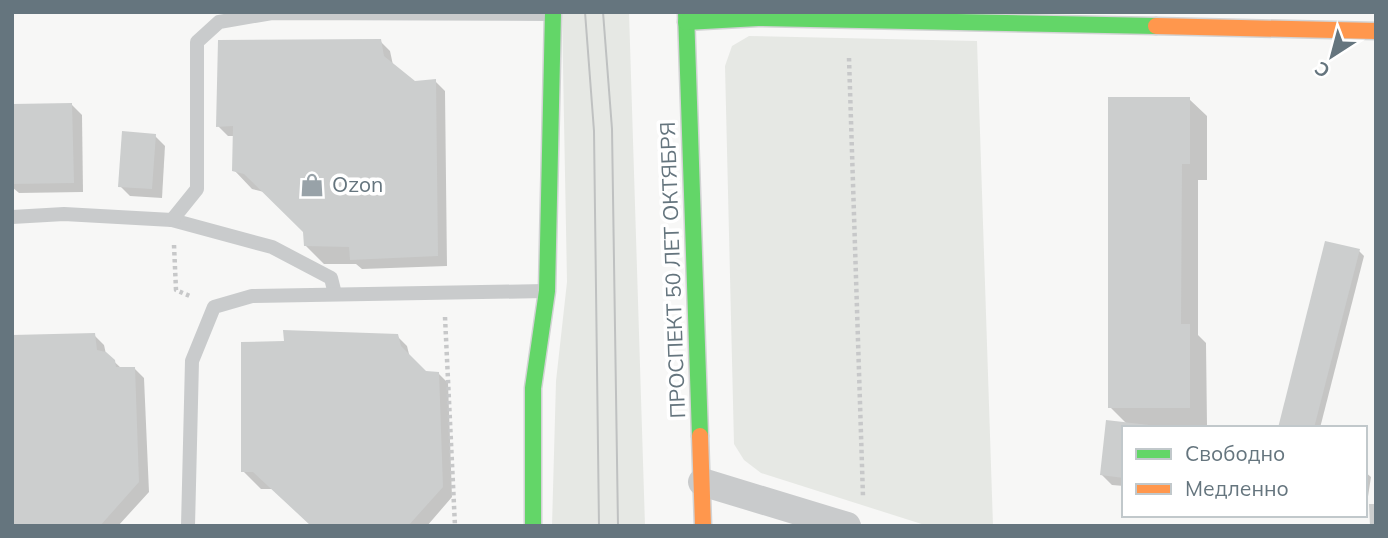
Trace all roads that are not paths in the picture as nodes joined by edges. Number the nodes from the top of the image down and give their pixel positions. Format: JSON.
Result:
{"nodes":[{"id":1,"x":553,"y":13,"type":"edge"},
{"id":2,"x":687,"y":16,"type":"edge"},
{"id":3,"x":1210,"y":20,"type":"edge"},
{"id":4,"x":1376,"y":31,"type":"edge"},
{"id":5,"x":12,"y":217,"type":"edge"},
{"id":6,"x":172,"y":220,"type":"junction"},
{"id":7,"x":547,"y":291,"type":"junction"},
{"id":8,"x":335,"y":294,"type":"junction"},
{"id":9,"x":702,"y":482,"type":"junction"},
{"id":10,"x":855,"y":515,"type":"edge"},
{"id":11,"x":188,"y":526,"type":"edge"},
{"id":12,"x":533,"y":526,"type":"edge"},
{"id":13,"x":703,"y":526,"type":"edge"}],
"edges":[{"from":1,"to":6,"type":"lane"},
{"from":1,"to":7,"type":"street"},
{"from":2,"to":3,"type":"street"},
{"from":2,"to":9,"type":"street","name":"ПРОСПЕКТ 50 ЛЕТ ОКТЯБРЯ"},
{"from":3,"to":4,"type":"street"},
{"from":5,"to":6,"type":"lane"},
{"from":6,"to":8,"type":"lane"},
{"from":7,"to":8,"type":"lane"},
{"from":7,"to":12,"type":"street"},
{"from":8,"to":11,"type":"lane"},
{"from":9,"to":10,"type":"street"},
{"from":9,"to":13,"type":"street","name":"ПРОСПЕКТ 50 ЛЕТ ОКТЯБРЯ"}]}
